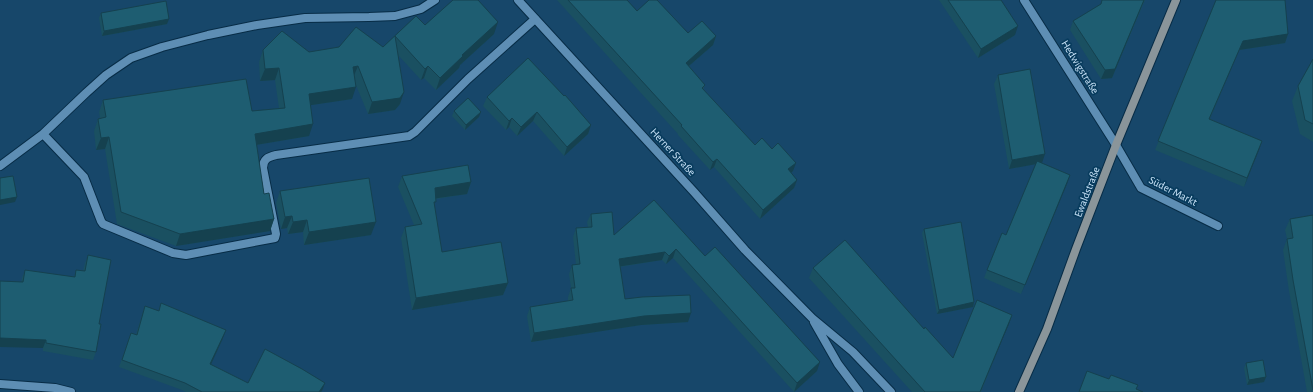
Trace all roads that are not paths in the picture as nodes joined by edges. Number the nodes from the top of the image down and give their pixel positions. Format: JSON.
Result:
{"nodes":[{"id":1,"x":435,"y":0,"type":"edge"},
{"id":2,"x":518,"y":0,"type":"edge"},
{"id":3,"x":1024,"y":0,"type":"edge"},
{"id":4,"x":1176,"y":0,"type":"edge"},
{"id":5,"x":535,"y":19,"type":"junction"},
{"id":6,"x":43,"y":134,"type":"junction"},
{"id":7,"x":1116,"y":145,"type":"junction"},
{"id":8,"x":0,"y":166,"type":"edge"},
{"id":9,"x":1218,"y":226,"type":"dead end"},
{"id":10,"x":812,"y":318,"type":"junction"},
{"id":11,"x":0,"y":384,"type":"edge"},
{"id":12,"x":71,"y":392,"type":"edge"},
{"id":13,"x":859,"y":392,"type":"edge"},
{"id":14,"x":891,"y":392,"type":"edge"},
{"id":15,"x":1018,"y":392,"type":"edge"}],
"edges":[{"from":1,"to":6,"type":"street"},
{"from":2,"to":5,"type":"street","name":"Herner Straße"},
{"from":3,"to":7,"type":"street","name":"Hedwigstraße"},
{"from":4,"to":7,"type":"main road","name":"Ewaldstraße"},
{"from":5,"to":6,"type":"street"},
{"from":5,"to":10,"type":"street","name":"Herner Straße"},
{"from":6,"to":8,"type":"street"},
{"from":7,"to":9,"type":"street","name":"Süder Markt"},
{"from":7,"to":15,"type":"main road","name":"Ewaldstraße"},
{"from":10,"to":13,"type":"street","name":"Herner Straße"},
{"from":10,"to":14,"type":"street","name":"Herner Straße"},
{"from":11,"to":12,"type":"street"}]}
